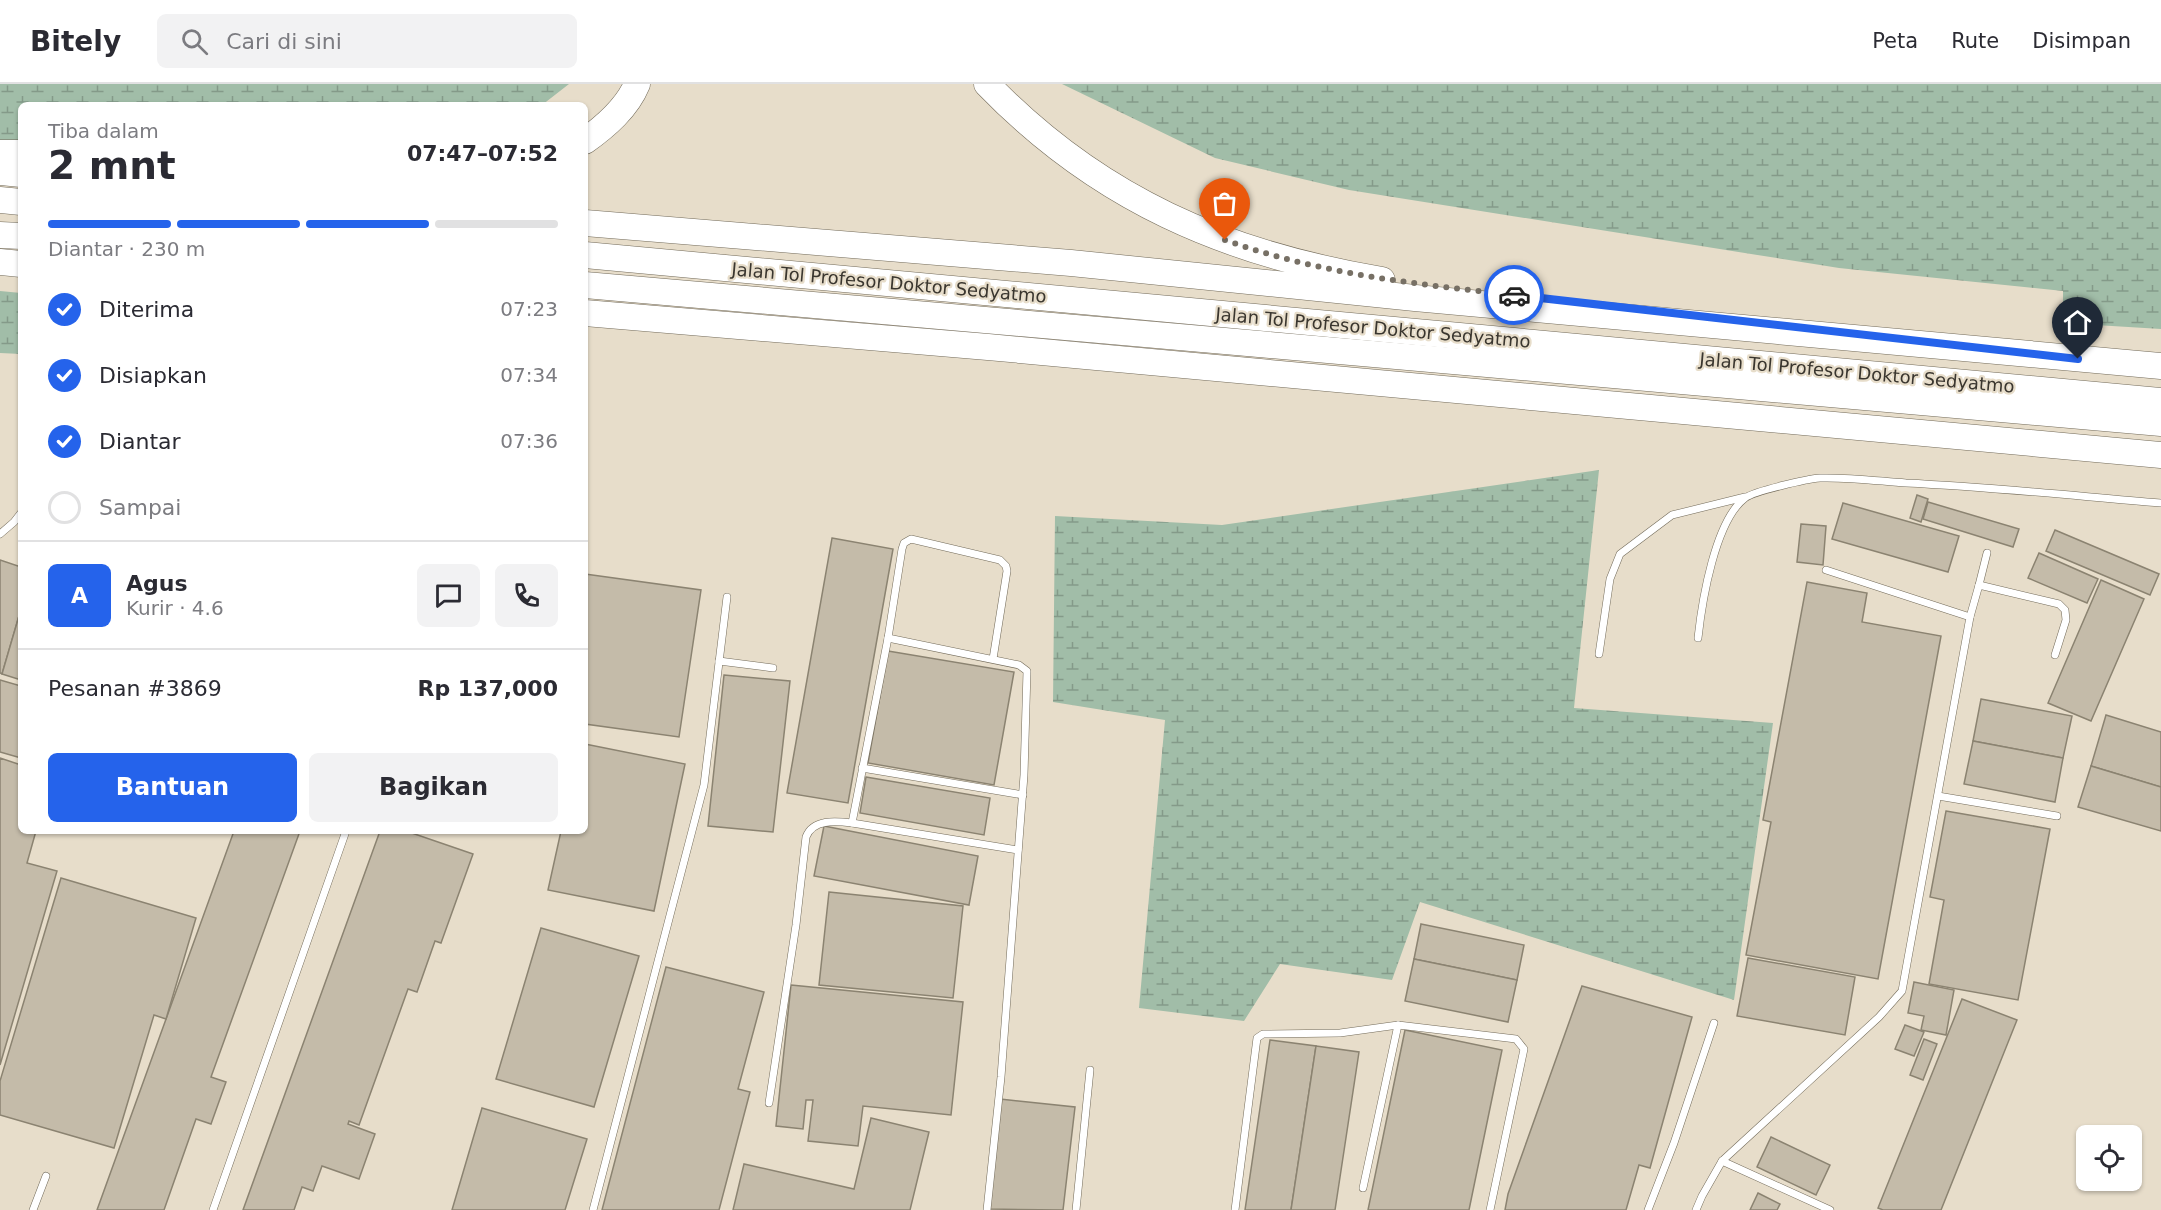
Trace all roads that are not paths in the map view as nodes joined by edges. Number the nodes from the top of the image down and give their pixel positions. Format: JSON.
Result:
{"nodes":[{"id":1,"x":637,"y":84,"type":"edge"},
{"id":2,"x":987,"y":84,"type":"edge"},
{"id":3,"x":588,"y":139,"type":"edge"},
{"id":4,"x":0,"y":153,"type":"edge"},
{"id":5,"x":18,"y":153,"type":"edge"},
{"id":6,"x":0,"y":172,"type":"edge"},
{"id":7,"x":18,"y":174,"type":"edge"},
{"id":8,"x":0,"y":200,"type":"edge"},
{"id":9,"x":18,"y":202,"type":"edge"},
{"id":10,"x":588,"y":223,"type":"edge"},
{"id":11,"x":0,"y":234,"type":"edge"},
{"id":12,"x":18,"y":236,"type":"edge"},
{"id":13,"x":588,"y":255,"type":"edge"},
{"id":14,"x":0,"y":262,"type":"edge"},
{"id":15,"x":18,"y":264,"type":"edge"},
{"id":16,"x":588,"y":285,"type":"edge"},
{"id":17,"x":588,"y":313,"type":"edge"},
{"id":18,"x":2078,"y":359,"type":"junction"},
{"id":19,"x":2161,"y":366,"type":"edge"},
{"id":20,"x":2161,"y":401,"type":"edge"},
{"id":21,"x":2161,"y":423,"type":"edge"},
{"id":22,"x":2161,"y":455,"type":"edge"},
{"id":23,"x":1746,"y":497,"type":"junction"},
{"id":24,"x":2161,"y":503,"type":"edge"},
{"id":25,"x":18,"y":517,"type":"edge"},
{"id":26,"x":0,"y":534,"type":"edge"},
{"id":27,"x":1987,"y":554,"type":"dead end"},
{"id":28,"x":1826,"y":570,"type":"dead end"},
{"id":29,"x":1979,"y":585,"type":"junction"},
{"id":30,"x":727,"y":597,"type":"dead end"},
{"id":31,"x":1970,"y":617,"type":"junction"},
{"id":32,"x":888,"y":638,"type":"junction"},
{"id":33,"x":1698,"y":638,"type":"dead end"},
{"id":34,"x":1599,"y":654,"type":"dead end"},
{"id":35,"x":2055,"y":656,"type":"dead end"},
{"id":36,"x":993,"y":659,"type":"junction"},
{"id":37,"x":719,"y":661,"type":"junction"},
{"id":38,"x":773,"y":668,"type":"dead end"},
{"id":39,"x":861,"y":768,"type":"junction"},
{"id":40,"x":1023,"y":795,"type":"junction"},
{"id":41,"x":1938,"y":796,"type":"junction"},
{"id":42,"x":2057,"y":816,"type":"dead end"},
{"id":43,"x":852,"y":823,"type":"junction"},
{"id":44,"x":345,"y":834,"type":"edge"},
{"id":45,"x":1018,"y":850,"type":"junction"},
{"id":46,"x":1714,"y":1023,"type":"dead end"},
{"id":47,"x":1398,"y":1025,"type":"junction"},
{"id":48,"x":1090,"y":1070,"type":"dead end"},
{"id":49,"x":769,"y":1103,"type":"dead end"},
{"id":50,"x":1722,"y":1161,"type":"junction"},
{"id":51,"x":46,"y":1176,"type":"dead end"},
{"id":52,"x":1364,"y":1188,"type":"dead end"},
{"id":53,"x":33,"y":1210,"type":"edge"},
{"id":54,"x":213,"y":1210,"type":"edge"},
{"id":55,"x":593,"y":1210,"type":"edge"},
{"id":56,"x":987,"y":1210,"type":"edge"},
{"id":57,"x":1076,"y":1210,"type":"edge"},
{"id":58,"x":1235,"y":1210,"type":"edge"},
{"id":59,"x":1490,"y":1210,"type":"edge"},
{"id":60,"x":1648,"y":1210,"type":"edge"},
{"id":61,"x":1696,"y":1210,"type":"edge"},
{"id":62,"x":1830,"y":1210,"type":"edge"}],
"edges":[{"from":1,"to":3,"type":"highway"},
{"from":2,"to":18,"type":"highway"},
{"from":4,"to":5,"type":"highway"},
{"from":6,"to":7,"type":"highway"},
{"from":8,"to":9,"type":"highway"},
{"from":10,"to":18,"type":"highway","name":"Jalan Tol Profesor Doktor Sedyatmo"},
{"from":11,"to":12,"type":"highway"},
{"from":13,"to":20,"type":"highway","name":"Jalan Tol Profesor Doktor Sedyatmo"},
{"from":14,"to":15,"type":"highway"},
{"from":16,"to":21,"type":"highway","name":"Jalan Tol Profesor Doktor Sedyatmo"},
{"from":17,"to":22,"type":"highway"},
{"from":18,"to":19,"type":"highway","name":"Jalan Tol Profesor Doktor Sedyatmo"},
{"from":23,"to":24,"type":"lane"},
{"from":23,"to":33,"type":"lane"},
{"from":23,"to":34,"type":"lane"},
{"from":25,"to":26,"type":"lane"},
{"from":27,"to":29,"type":"lane"},
{"from":28,"to":31,"type":"lane"},
{"from":29,"to":31,"type":"lane"},
{"from":29,"to":35,"type":"lane"},
{"from":30,"to":37,"type":"lane"},
{"from":31,"to":41,"type":"lane"},
{"from":32,"to":36,"type":"lane"},
{"from":32,"to":36,"type":"lane"},
{"from":32,"to":39,"type":"lane"},
{"from":36,"to":40,"type":"lane"},
{"from":37,"to":38,"type":"lane"},
{"from":37,"to":55,"type":"lane"},
{"from":39,"to":40,"type":"lane"},
{"from":39,"to":43,"type":"lane"},
{"from":40,"to":45,"type":"lane"},
{"from":41,"to":42,"type":"lane"},
{"from":41,"to":50,"type":"lane"},
{"from":43,"to":45,"type":"lane"},
{"from":43,"to":49,"type":"lane"},
{"from":44,"to":54,"type":"lane"},
{"from":45,"to":56,"type":"lane"},
{"from":46,"to":60,"type":"lane"},
{"from":47,"to":52,"type":"lane"},
{"from":47,"to":58,"type":"lane"},
{"from":47,"to":59,"type":"lane"},
{"from":48,"to":57,"type":"lane"},
{"from":50,"to":61,"type":"lane"},
{"from":50,"to":62,"type":"lane"},
{"from":51,"to":53,"type":"lane"}]}
